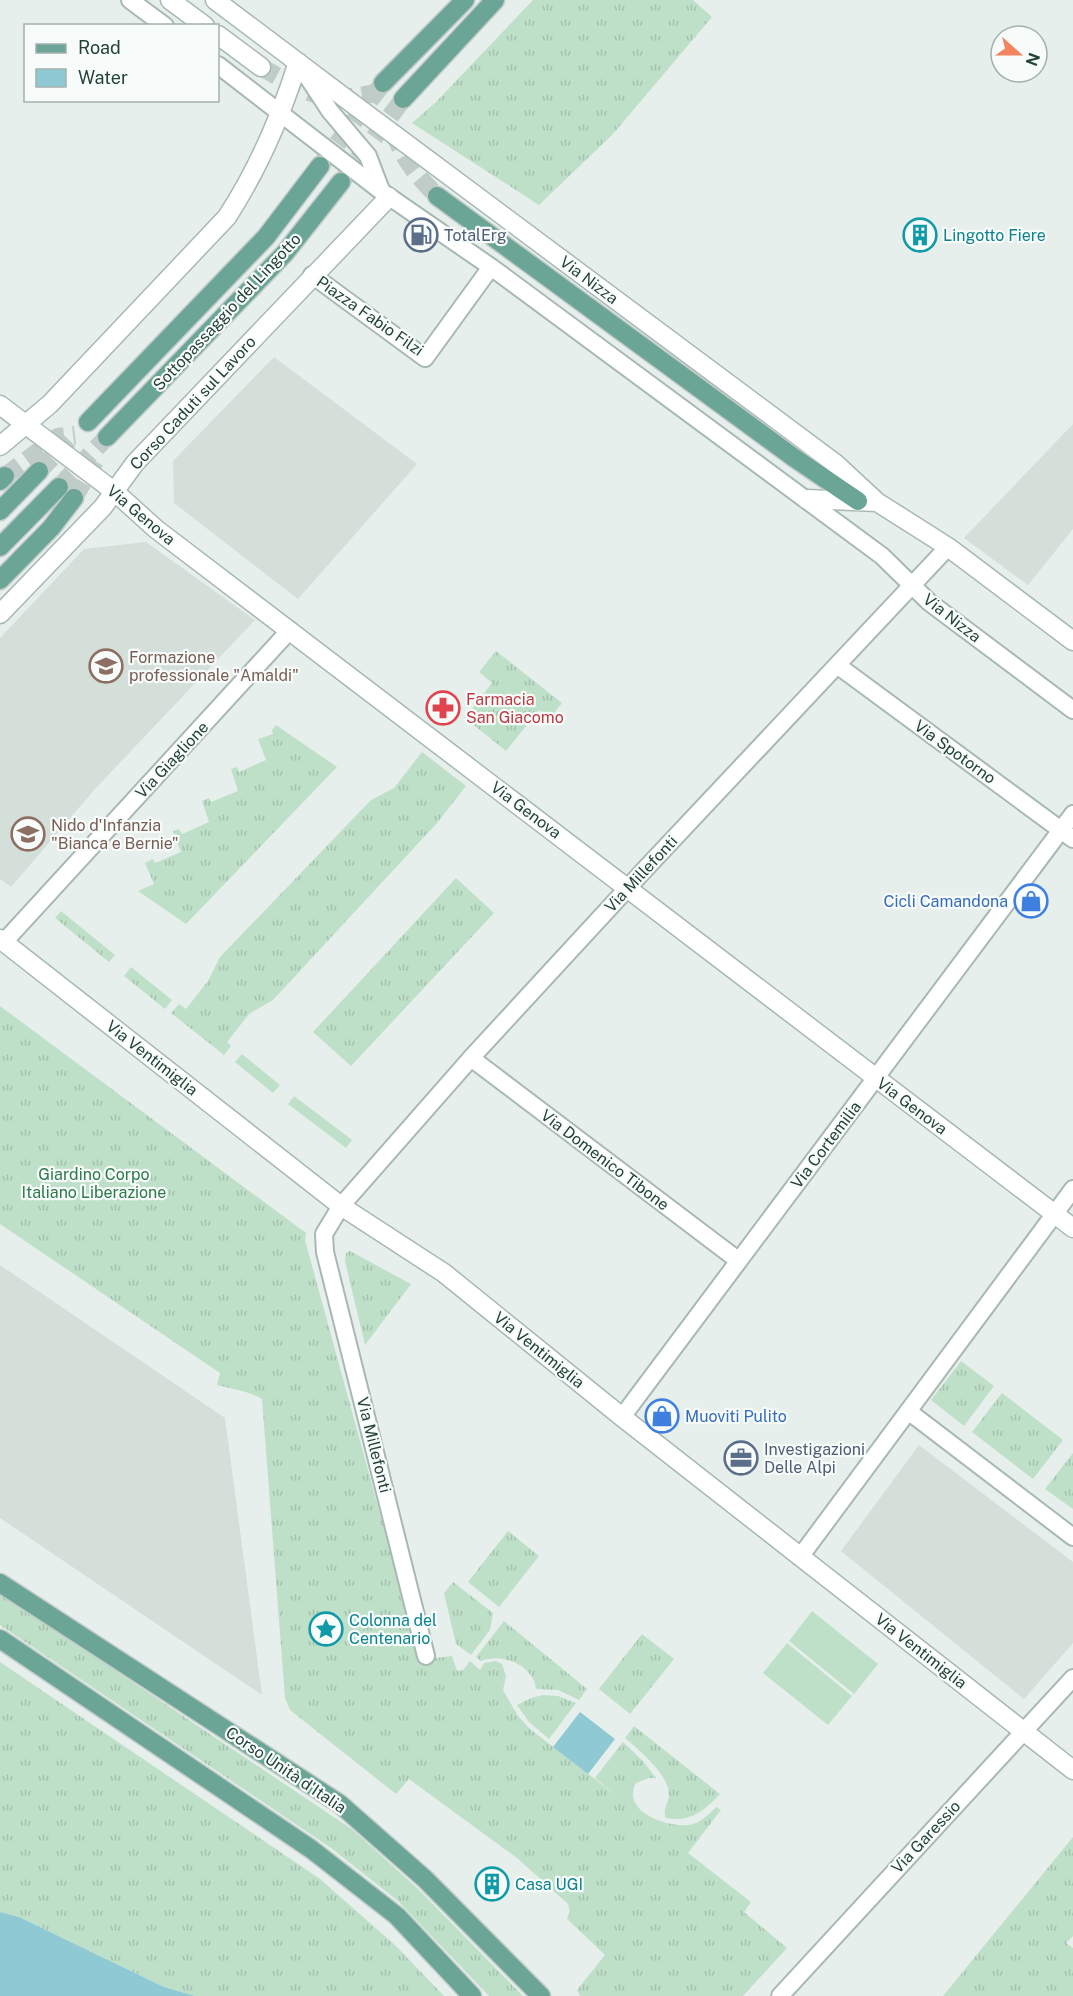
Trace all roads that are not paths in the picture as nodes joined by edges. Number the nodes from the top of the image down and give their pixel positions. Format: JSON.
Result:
{"nodes":[{"id":1,"x":130,"y":0,"type":"edge"},
{"id":2,"x":170,"y":0,"type":"edge"},
{"id":3,"x":215,"y":0,"type":"edge"},
{"id":4,"x":465,"y":0,"type":"edge"},
{"id":5,"x":495,"y":0,"type":"edge"},
{"id":6,"x":162,"y":24,"type":"edge"},
{"id":7,"x":202,"y":24,"type":"edge"},
{"id":8,"x":219,"y":36,"type":"edge"},
{"id":9,"x":298,"y":62,"type":"junction"},
{"id":10,"x":219,"y":66,"type":"edge"},
{"id":11,"x":261,"y":67,"type":"tunnel mouth"},
{"id":12,"x":383,"y":83,"type":"tunnel mouth"},
{"id":13,"x":404,"y":99,"type":"tunnel mouth"},
{"id":14,"x":280,"y":114,"type":"junction"},
{"id":15,"x":320,"y":166,"type":"tunnel mouth"},
{"id":16,"x":341,"y":182,"type":"tunnel mouth"},
{"id":17,"x":385,"y":194,"type":"junction"},
{"id":18,"x":437,"y":196,"type":"tunnel mouth"},
{"id":19,"x":491,"y":267,"type":"junction"},
{"id":20,"x":312,"y":275,"type":"junction"},
{"id":21,"x":0,"y":405,"type":"edge"},
{"id":22,"x":88,"y":422,"type":"tunnel mouth"},
{"id":23,"x":26,"y":425,"type":"junction"},
{"id":24,"x":107,"y":437,"type":"tunnel mouth"},
{"id":25,"x":0,"y":446,"type":"edge"},
{"id":26,"x":39,"y":471,"type":"tunnel mouth"},
{"id":27,"x":59,"y":487,"type":"tunnel mouth"},
{"id":28,"x":115,"y":492,"type":"junction"},
{"id":29,"x":74,"y":498,"type":"tunnel mouth"},
{"id":30,"x":806,"y":499,"type":"junction"},
{"id":31,"x":858,"y":501,"type":"junction"},
{"id":32,"x":877,"y":502,"type":"junction"},
{"id":33,"x":0,"y":511,"type":"edge"},
{"id":34,"x":0,"y":547,"type":"edge"},
{"id":35,"x":948,"y":547,"type":"junction"},
{"id":36,"x":0,"y":580,"type":"edge"},
{"id":37,"x":912,"y":585,"type":"junction"},
{"id":38,"x":0,"y":614,"type":"edge"},
{"id":39,"x":290,"y":630,"type":"junction"},
{"id":40,"x":1073,"y":641,"type":"edge"},
{"id":41,"x":837,"y":665,"type":"junction"},
{"id":42,"x":1073,"y":710,"type":"edge"},
{"id":43,"x":1073,"y":814,"type":"edge"},
{"id":44,"x":1067,"y":835,"type":"edge"},
{"id":45,"x":627,"y":888,"type":"junction"},
{"id":46,"x":2,"y":940,"type":"edge"},
{"id":47,"x":471,"y":1058,"type":"junction"},
{"id":48,"x":876,"y":1079,"type":"junction"},
{"id":49,"x":1073,"y":1189,"type":"edge"},
{"id":50,"x":341,"y":1206,"type":"junction"},
{"id":51,"x":1054,"y":1214,"type":"junction"},
{"id":52,"x":1073,"y":1228,"type":"edge"},
{"id":53,"x":739,"y":1261,"type":"junction"},
{"id":54,"x":908,"y":1411,"type":"junction"},
{"id":55,"x":622,"y":1417,"type":"junction"},
{"id":56,"x":1073,"y":1537,"type":"edge"},
{"id":57,"x":800,"y":1557,"type":"junction"},
{"id":58,"x":0,"y":1583,"type":"edge"},
{"id":59,"x":0,"y":1639,"type":"edge"},
{"id":60,"x":426,"y":1656,"type":"dead end"},
{"id":61,"x":1073,"y":1678,"type":"edge"},
{"id":62,"x":1025,"y":1731,"type":"junction"},
{"id":63,"x":1073,"y":1770,"type":"edge"},
{"id":64,"x":472,"y":1996,"type":"edge"},
{"id":65,"x":541,"y":1996,"type":"edge"},
{"id":66,"x":780,"y":1996,"type":"edge"}],
"edges":[{"from":1,"to":6,"type":"street"},
{"from":2,"to":7,"type":"street"},
{"from":3,"to":9,"type":"street","name":"Via Nizza"},
{"from":4,"to":12,"type":"main road"},
{"from":5,"to":13,"type":"main road"},
{"from":8,"to":11,"type":"street"},
{"from":9,"to":14,"type":"street"},
{"from":9,"to":17,"type":"street","name":"Via Nizza"},
{"from":9,"to":32,"type":"street","name":"Via Nizza","bridge":true},
{"from":10,"to":14,"type":"street","name":"Via Nizza"},
{"from":14,"to":17,"type":"street","name":"Via Nizza"},
{"from":14,"to":23,"type":"street"},
{"from":15,"to":22,"type":"main road","name":"Sottopassaggio del Lingotto"},
{"from":16,"to":24,"type":"main road","name":"Sottopassaggio del Lingotto"},
{"from":17,"to":19,"type":"street","name":"Via Nizza"},
{"from":17,"to":20,"type":"street","name":"Corso Caduti sul Lavoro"},
{"from":18,"to":31,"type":"main road"},
{"from":19,"to":20,"type":"street","name":"Piazza Fabio Filzi"},
{"from":19,"to":30,"type":"street","name":"Via Nizza"},
{"from":20,"to":28,"type":"street","name":"Corso Caduti sul Lavoro"},
{"from":21,"to":23,"type":"street","name":"Via Genova"},
{"from":23,"to":25,"type":"street"},
{"from":23,"to":28,"type":"street","name":"Via Genova"},
{"from":26,"to":33,"type":"main road"},
{"from":27,"to":34,"type":"main road"},
{"from":28,"to":38,"type":"street","name":"Corso Caduti sul Lavoro"},
{"from":28,"to":39,"type":"street","name":"Via Genova"},
{"from":29,"to":36,"type":"main road"},
{"from":30,"to":31,"type":"street","name":"Via Nizza"},
{"from":30,"to":37,"type":"street","name":"Via Nizza"},
{"from":31,"to":32,"type":"street","name":"Via Nizza"},
{"from":32,"to":35,"type":"street","name":"Via Nizza"},
{"from":35,"to":37,"type":"street","name":"Via Millefonti"},
{"from":35,"to":40,"type":"street","name":"Via Nizza"},
{"from":37,"to":41,"type":"street","name":"Via Millefonti"},
{"from":37,"to":42,"type":"street","name":"Via Nizza"},
{"from":39,"to":45,"type":"street","name":"Via Genova"},
{"from":39,"to":46,"type":"street","name":"Via Giaglione"},
{"from":41,"to":44,"type":"street","name":"Via Spotorno"},
{"from":41,"to":45,"type":"street","name":"Via Millefonti"},
{"from":43,"to":44,"type":"street","name":"Via Cortemilia"},
{"from":44,"to":48,"type":"street","name":"Via Cortemilia"},
{"from":45,"to":47,"type":"street","name":"Via Millefonti"},
{"from":45,"to":48,"type":"street","name":"Via Genova"},
{"from":46,"to":50,"type":"street","name":"Via Ventimiglia"},
{"from":47,"to":50,"type":"street","name":"Via Millefonti"},
{"from":47,"to":53,"type":"street","name":"Via Domenico Tibone"},
{"from":48,"to":51,"type":"street","name":"Via Genova"},
{"from":48,"to":53,"type":"street","name":"Via Cortemilia"},
{"from":49,"to":51,"type":"street"},
{"from":50,"to":55,"type":"street","name":"Via Ventimiglia"},
{"from":50,"to":60,"type":"street","name":"Via Millefonti"},
{"from":51,"to":52,"type":"street","name":"Via Genova"},
{"from":51,"to":54,"type":"street"},
{"from":53,"to":55,"type":"street","name":"Via Cortemilia"},
{"from":54,"to":56,"type":"street"},
{"from":54,"to":57,"type":"street"},
{"from":55,"to":57,"type":"street","name":"Via Ventimiglia"},
{"from":57,"to":62,"type":"street","name":"Via Ventimiglia"},
{"from":58,"to":65,"type":"main road","name":"Corso Unità d'Italia"},
{"from":59,"to":64,"type":"main road"},
{"from":61,"to":62,"type":"street","name":"Via Garessio"},
{"from":62,"to":63,"type":"street","name":"Via Ventimiglia"},
{"from":62,"to":66,"type":"street","name":"Via Garessio"}]}
